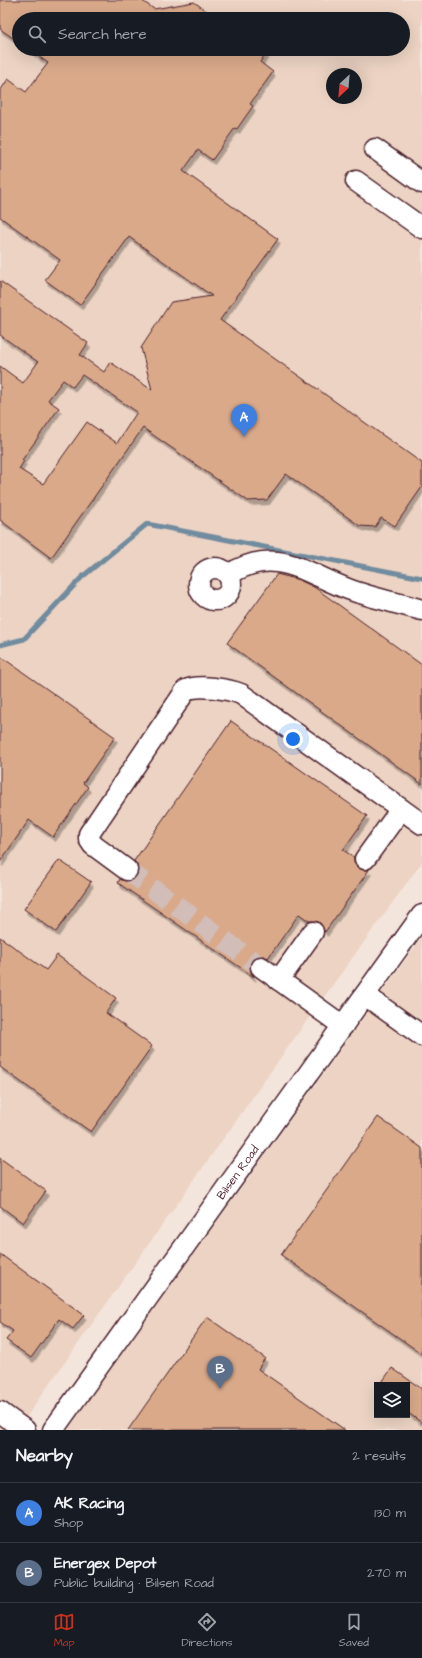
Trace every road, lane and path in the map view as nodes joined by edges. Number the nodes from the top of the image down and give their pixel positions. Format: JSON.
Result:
{"nodes":[{"id":1,"x":375,"y":148,"type":"dead end"},
{"id":2,"x":356,"y":181,"type":"dead end"},
{"id":3,"x":422,"y":183,"type":"edge"},
{"id":4,"x":422,"y":228,"type":"edge"},
{"id":5,"x":228,"y":575,"type":"dead end"},
{"id":6,"x":422,"y":610,"type":"edge"},
{"id":7,"x":401,"y":809,"type":"junction"},
{"id":8,"x":422,"y":824,"type":"edge"},
{"id":9,"x":365,"y":859,"type":"dead end"},
{"id":10,"x":128,"y":870,"type":"tunnel mouth"},
{"id":11,"x":422,"y":915,"type":"edge"},
{"id":12,"x":313,"y":932,"type":"dead end"},
{"id":13,"x":261,"y":967,"type":"tunnel mouth"},
{"id":14,"x":279,"y":980,"type":"junction"},
{"id":15,"x":365,"y":995,"type":"junction"},
{"id":16,"x":343,"y":1026,"type":"junction"},
{"id":17,"x":422,"y":1036,"type":"edge"},
{"id":18,"x":0,"y":1412,"type":"edge"},
{"id":19,"x":25,"y":1430,"type":"edge"},
{"id":20,"x":53,"y":1430,"type":"edge"}],
"edges":[{"from":1,"to":3,"type":"street"},
{"from":2,"to":4,"type":"street"},
{"from":5,"to":6,"type":"street"},
{"from":7,"to":8,"type":"street"},
{"from":7,"to":9,"type":"street"},
{"from":7,"to":10,"type":"street"},
{"from":11,"to":15,"type":"street","name":"Bilsen Road"},
{"from":12,"to":14,"type":"street"},
{"from":13,"to":14,"type":"street"},
{"from":14,"to":16,"type":"street"},
{"from":15,"to":16,"type":"street","name":"Bilsen Road"},
{"from":15,"to":17,"type":"street"},
{"from":16,"to":20,"type":"street","name":"Bilsen Road"},
{"from":18,"to":19,"type":"street"}]}
